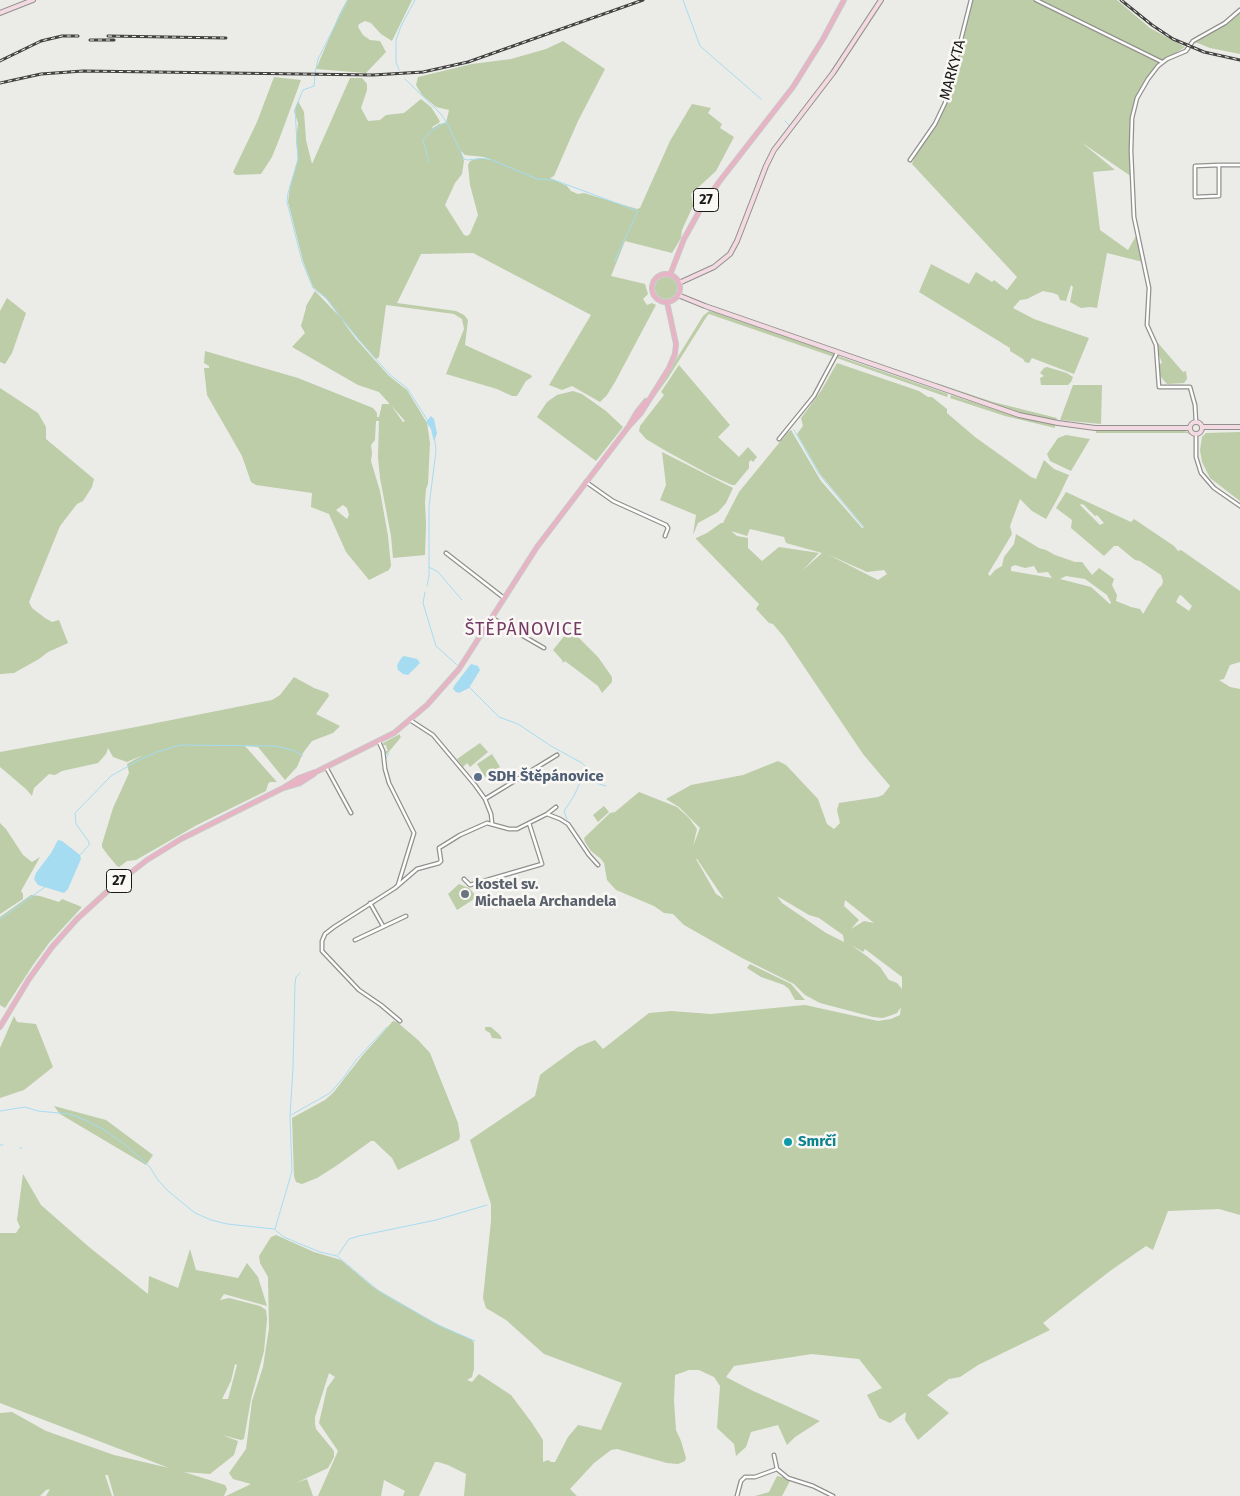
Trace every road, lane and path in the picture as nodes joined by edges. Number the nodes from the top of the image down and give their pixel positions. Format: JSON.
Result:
{"nodes":[{"id":1,"x":33,"y":0,"type":"edge"},
{"id":2,"x":844,"y":0,"type":"edge"},
{"id":3,"x":881,"y":0,"type":"edge"},
{"id":4,"x":971,"y":0,"type":"edge"},
{"id":5,"x":1036,"y":0,"type":"edge"},
{"id":6,"x":1240,"y":10,"type":"edge"},
{"id":7,"x":0,"y":13,"type":"edge"},
{"id":8,"x":1162,"y":62,"type":"junction"},
{"id":9,"x":910,"y":160,"type":"dead end"},
{"id":10,"x":1219,"y":165,"type":"junction"},
{"id":11,"x":1240,"y":165,"type":"edge"},
{"id":12,"x":670,"y":275,"type":"junction"},
{"id":13,"x":679,"y":283,"type":"junction"},
{"id":14,"x":678,"y":295,"type":"junction"},
{"id":15,"x":666,"y":302,"type":"junction"},
{"id":16,"x":838,"y":353,"type":"junction"},
{"id":17,"x":1196,"y":422,"type":"junction"},
{"id":18,"x":1202,"y":427,"type":"junction"},
{"id":19,"x":1240,"y":427,"type":"edge"},
{"id":20,"x":1190,"y":428,"type":"junction"},
{"id":21,"x":1196,"y":434,"type":"junction"},
{"id":22,"x":779,"y":439,"type":"dead end"},
{"id":23,"x":586,"y":482,"type":"junction"},
{"id":24,"x":1240,"y":506,"type":"edge"},
{"id":25,"x":665,"y":536,"type":"dead end"},
{"id":26,"x":446,"y":553,"type":"dead end"},
{"id":27,"x":504,"y":599,"type":"junction"},
{"id":28,"x":492,"y":618,"type":"junction"},
{"id":29,"x":544,"y":648,"type":"dead end"},
{"id":30,"x":410,"y":720,"type":"junction"},
{"id":31,"x":379,"y":742,"type":"junction"},
{"id":32,"x":557,"y":755,"type":"dead end"},
{"id":33,"x":326,"y":767,"type":"junction"},
{"id":34,"x":485,"y":799,"type":"junction"},
{"id":35,"x":556,"y":808,"type":"dead end"},
{"id":36,"x":351,"y":813,"type":"dead end"},
{"id":37,"x":547,"y":814,"type":"junction"},
{"id":38,"x":492,"y":823,"type":"junction"},
{"id":39,"x":529,"y":823,"type":"junction"},
{"id":40,"x":598,"y":865,"type":"dead end"},
{"id":41,"x":464,"y":879,"type":"dead end"},
{"id":42,"x":397,"y":886,"type":"junction"},
{"id":43,"x":370,"y":903,"type":"junction"},
{"id":44,"x":406,"y":916,"type":"dead end"},
{"id":45,"x":383,"y":926,"type":"junction"},
{"id":46,"x":355,"y":940,"type":"dead end"},
{"id":47,"x":400,"y":1021,"type":"dead end"},
{"id":48,"x":0,"y":1027,"type":"edge"},
{"id":49,"x":774,"y":1455,"type":"dead end"},
{"id":50,"x":776,"y":1469,"type":"junction"},
{"id":51,"x":737,"y":1496,"type":"edge"},
{"id":52,"x":833,"y":1496,"type":"edge"}],
"edges":[{"from":1,"to":7,"type":"main road"},
{"from":2,"to":12,"type":"main road","number":"27"},
{"from":3,"to":13,"type":"main road"},
{"from":4,"to":9,"type":"street","name":"MARKYTA"},
{"from":5,"to":8,"type":"street"},
{"from":6,"to":8,"type":"street"},
{"from":8,"to":17,"type":"street"},
{"from":10,"to":10,"type":"street"},
{"from":10,"to":11,"type":"street"},
{"from":12,"to":13,"type":"main road"},
{"from":12,"to":15,"type":"main road","number":"27"},
{"from":13,"to":14,"type":"main road"},
{"from":14,"to":15,"type":"main road"},
{"from":14,"to":16,"type":"main road"},
{"from":15,"to":23,"type":"main road","number":"27"},
{"from":16,"to":20,"type":"main road"},
{"from":16,"to":22,"type":"street"},
{"from":17,"to":18,"type":"main road"},
{"from":17,"to":20,"type":"main road"},
{"from":18,"to":19,"type":"main road"},
{"from":18,"to":21,"type":"main road"},
{"from":20,"to":21,"type":"main road"},
{"from":21,"to":24,"type":"street"},
{"from":23,"to":25,"type":"street"},
{"from":23,"to":27,"type":"main road","number":"27"},
{"from":26,"to":27,"type":"street"},
{"from":27,"to":28,"type":"main road","number":"27"},
{"from":28,"to":29,"type":"street"},
{"from":28,"to":30,"type":"main road","number":"27"},
{"from":30,"to":31,"type":"main road","number":"27"},
{"from":30,"to":34,"type":"street"},
{"from":31,"to":33,"type":"main road","number":"27"},
{"from":31,"to":42,"type":"street"},
{"from":32,"to":34,"type":"street"},
{"from":33,"to":36,"type":"street"},
{"from":33,"to":48,"type":"main road","number":"27"},
{"from":34,"to":38,"type":"street"},
{"from":35,"to":37,"type":"street"},
{"from":37,"to":39,"type":"street"},
{"from":37,"to":40,"type":"street"},
{"from":38,"to":39,"type":"street"},
{"from":38,"to":42,"type":"street"},
{"from":39,"to":41,"type":"street"},
{"from":42,"to":43,"type":"street"},
{"from":43,"to":45,"type":"street"},
{"from":43,"to":47,"type":"street"},
{"from":44,"to":45,"type":"street"},
{"from":45,"to":46,"type":"street"},
{"from":49,"to":50,"type":"street"},
{"from":50,"to":51,"type":"street"},
{"from":50,"to":52,"type":"street"}]}
